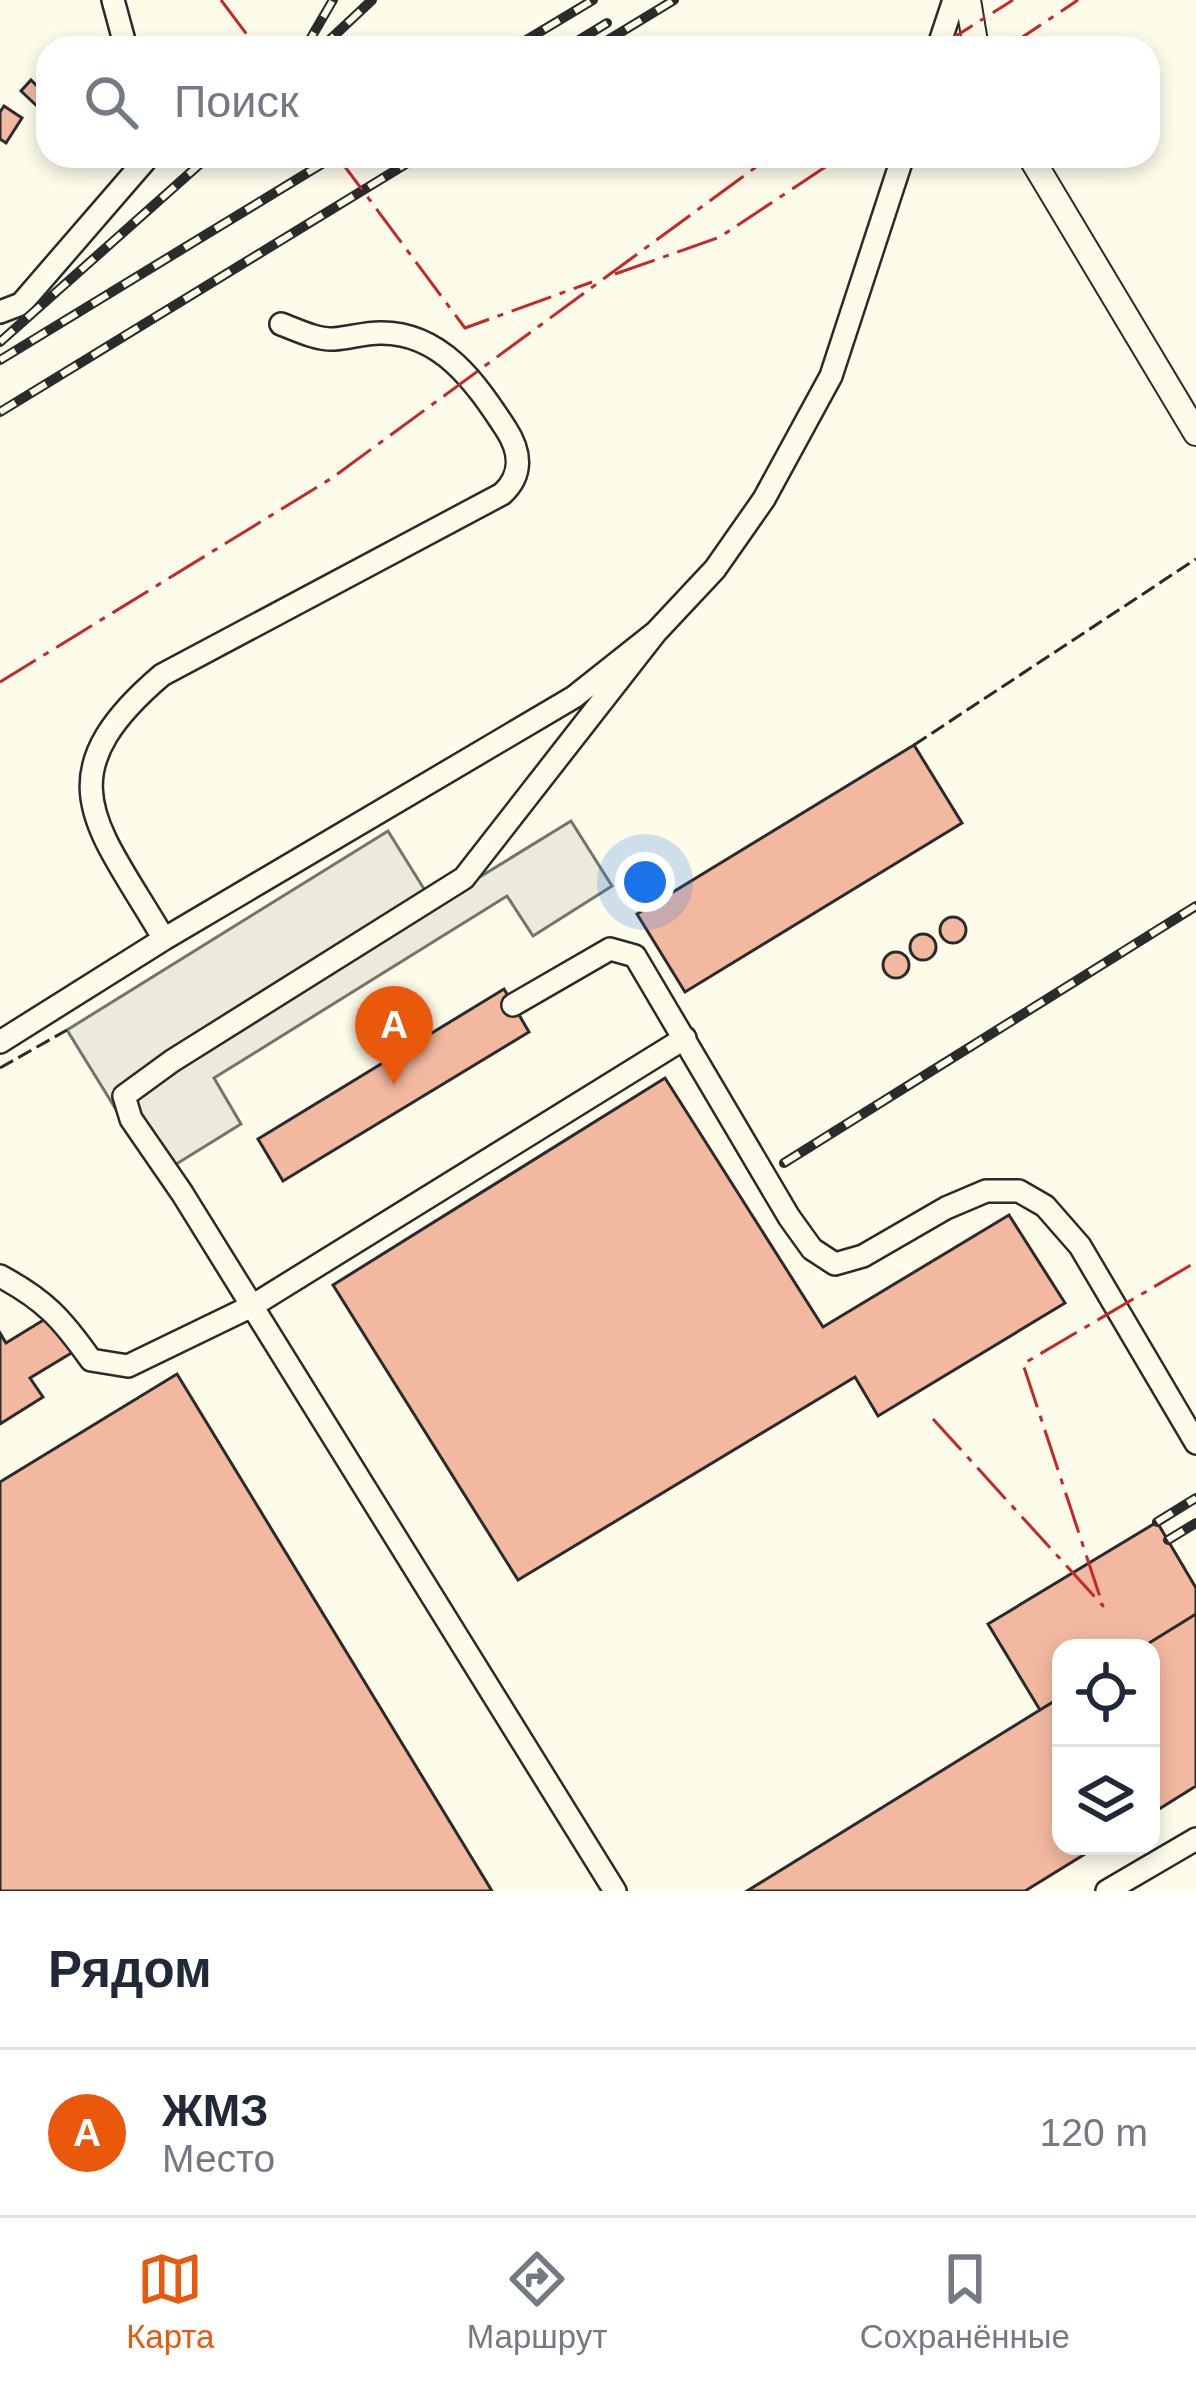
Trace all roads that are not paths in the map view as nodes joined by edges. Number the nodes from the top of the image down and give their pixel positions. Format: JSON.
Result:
{"nodes":[{"id":1,"x":113,"y":0,"type":"edge"},
{"id":2,"x":954,"y":0,"type":"edge"},
{"id":3,"x":968,"y":0,"type":"edge"},
{"id":4,"x":123,"y":36,"type":"edge"},
{"id":5,"x":942,"y":36,"type":"edge"},
{"id":6,"x":974,"y":36,"type":"edge"},
{"id":7,"x":139,"y":168,"type":"edge"},
{"id":8,"x":899,"y":168,"type":"edge"},
{"id":9,"x":1037,"y":168,"type":"edge"},
{"id":10,"x":0,"y":312,"type":"edge"},
{"id":11,"x":281,"y":323,"type":"dead end"},
{"id":12,"x":1196,"y":434,"type":"edge"},
{"id":13,"x":656,"y":632,"type":"junction"},
{"id":14,"x":164,"y":939,"type":"junction"},
{"id":15,"x":513,"y":1005,"type":"dead end"},
{"id":16,"x":685,"y":1038,"type":"junction"},
{"id":17,"x":0,"y":1042,"type":"edge"},
{"id":18,"x":0,"y":1276,"type":"edge"},
{"id":19,"x":252,"y":1306,"type":"junction"},
{"id":20,"x":1196,"y":1444,"type":"edge"},
{"id":21,"x":1196,"y":1839,"type":"edge"},
{"id":22,"x":615,"y":1891,"type":"edge"},
{"id":23,"x":1107,"y":1891,"type":"edge"}],
"edges":[{"from":1,"to":4,"type":"street"},
{"from":2,"to":5,"type":"street"},
{"from":3,"to":6,"type":"main road"},
{"from":7,"to":10,"type":"street"},
{"from":8,"to":13,"type":"street"},
{"from":9,"to":12,"type":"main road"},
{"from":11,"to":14,"type":"street"},
{"from":13,"to":14,"type":"street"},
{"from":13,"to":19,"type":"street"},
{"from":14,"to":17,"type":"street"},
{"from":15,"to":16,"type":"street"},
{"from":16,"to":19,"type":"street"},
{"from":16,"to":20,"type":"street"},
{"from":18,"to":19,"type":"street"},
{"from":19,"to":22,"type":"street"},
{"from":21,"to":23,"type":"street"}]}
